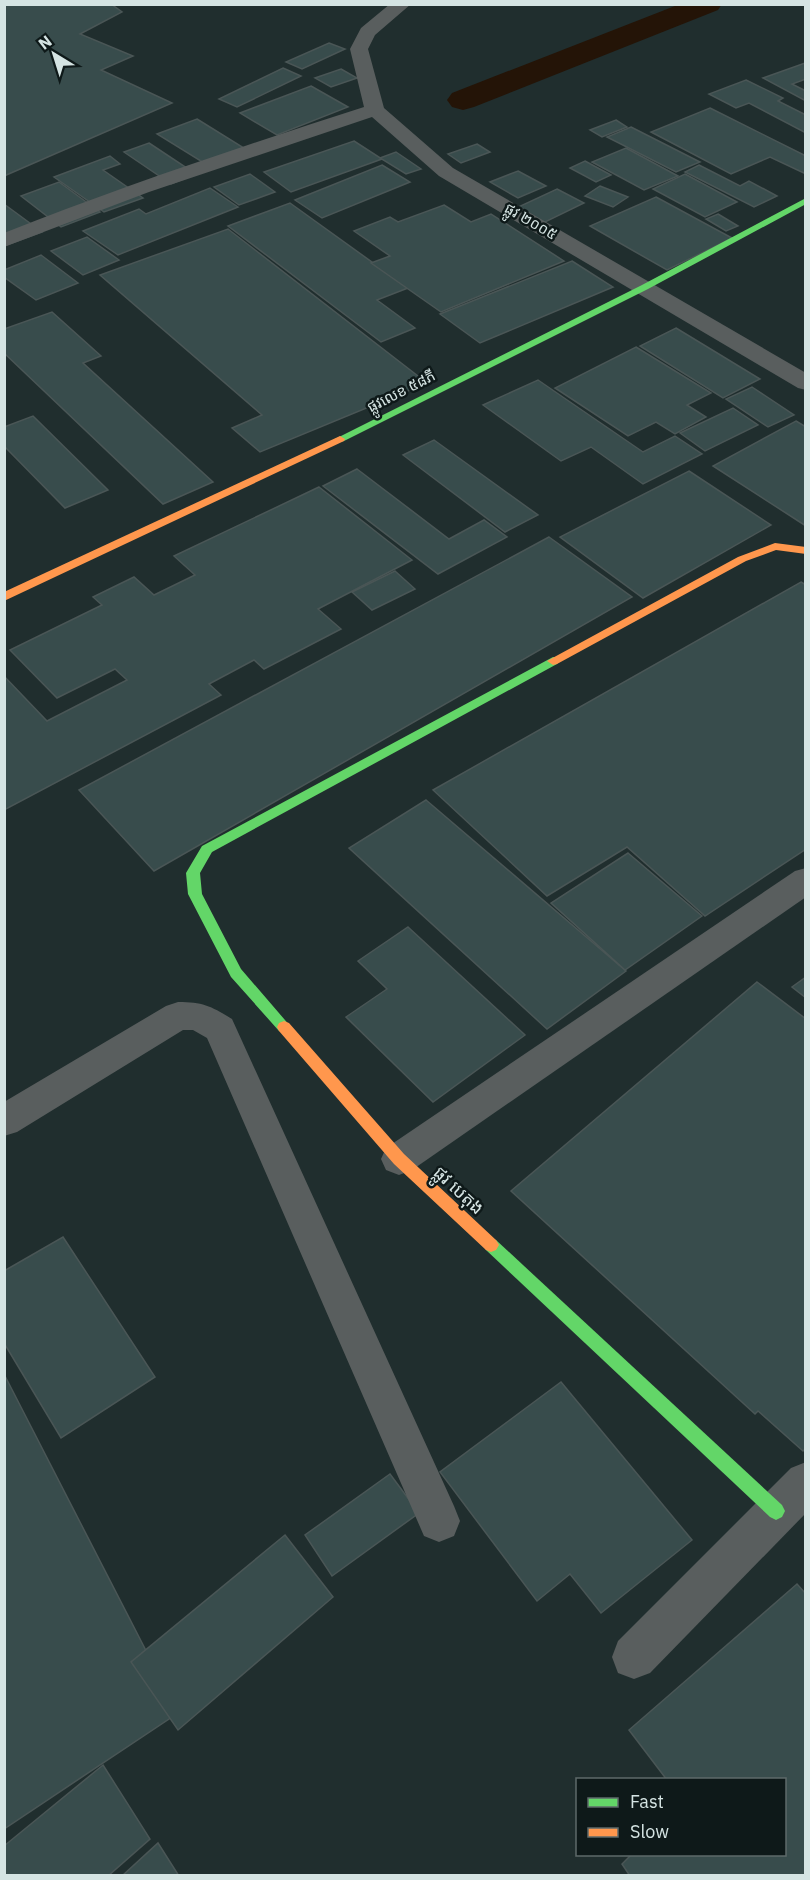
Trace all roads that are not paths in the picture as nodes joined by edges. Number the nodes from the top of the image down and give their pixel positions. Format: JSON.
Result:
{"nodes":[{"id":1,"x":400,"y":5,"type":"edge"},
{"id":2,"x":375,"y":110,"type":"junction"},
{"id":3,"x":806,"y":200,"type":"edge"},
{"id":4,"x":4,"y":241,"type":"edge"},
{"id":5,"x":645,"y":287,"type":"junction"},
{"id":6,"x":806,"y":383,"type":"edge"},
{"id":7,"x":806,"y":551,"type":"edge"},
{"id":8,"x":8,"y":591,"type":"edge"},
{"id":9,"x":806,"y":880,"type":"edge"},
{"id":10,"x":4,"y":1121,"type":"edge"},
{"id":11,"x":399,"y":1159,"type":"junction"},
{"id":12,"x":791,"y":1497,"type":"edge"},
{"id":13,"x":439,"y":1521,"type":"dead end"},
{"id":14,"x":634,"y":1657,"type":"dead end"}],
"edges":[{"from":1,"to":2,"type":"street"},
{"from":2,"to":4,"type":"street"},
{"from":2,"to":5,"type":"street","name":"ផ្លូវ ២០០៥"},
{"from":3,"to":5,"type":"street","name":"ផ្លូវលេខ ៥៨ភី"},
{"from":5,"to":6,"type":"street","name":"ផ្លូវ ២០០៥"},
{"from":5,"to":8,"type":"street","name":"ផ្លូវលេខ ៥៨ភី"},
{"from":7,"to":11,"type":"street","name":"ផ្លូវ បេតុង"},
{"from":9,"to":11,"type":"street"},
{"from":10,"to":13,"type":"street"},
{"from":11,"to":12,"type":"street","name":"ផ្លូវ បេតុង"},
{"from":12,"to":14,"type":"street"}]}
